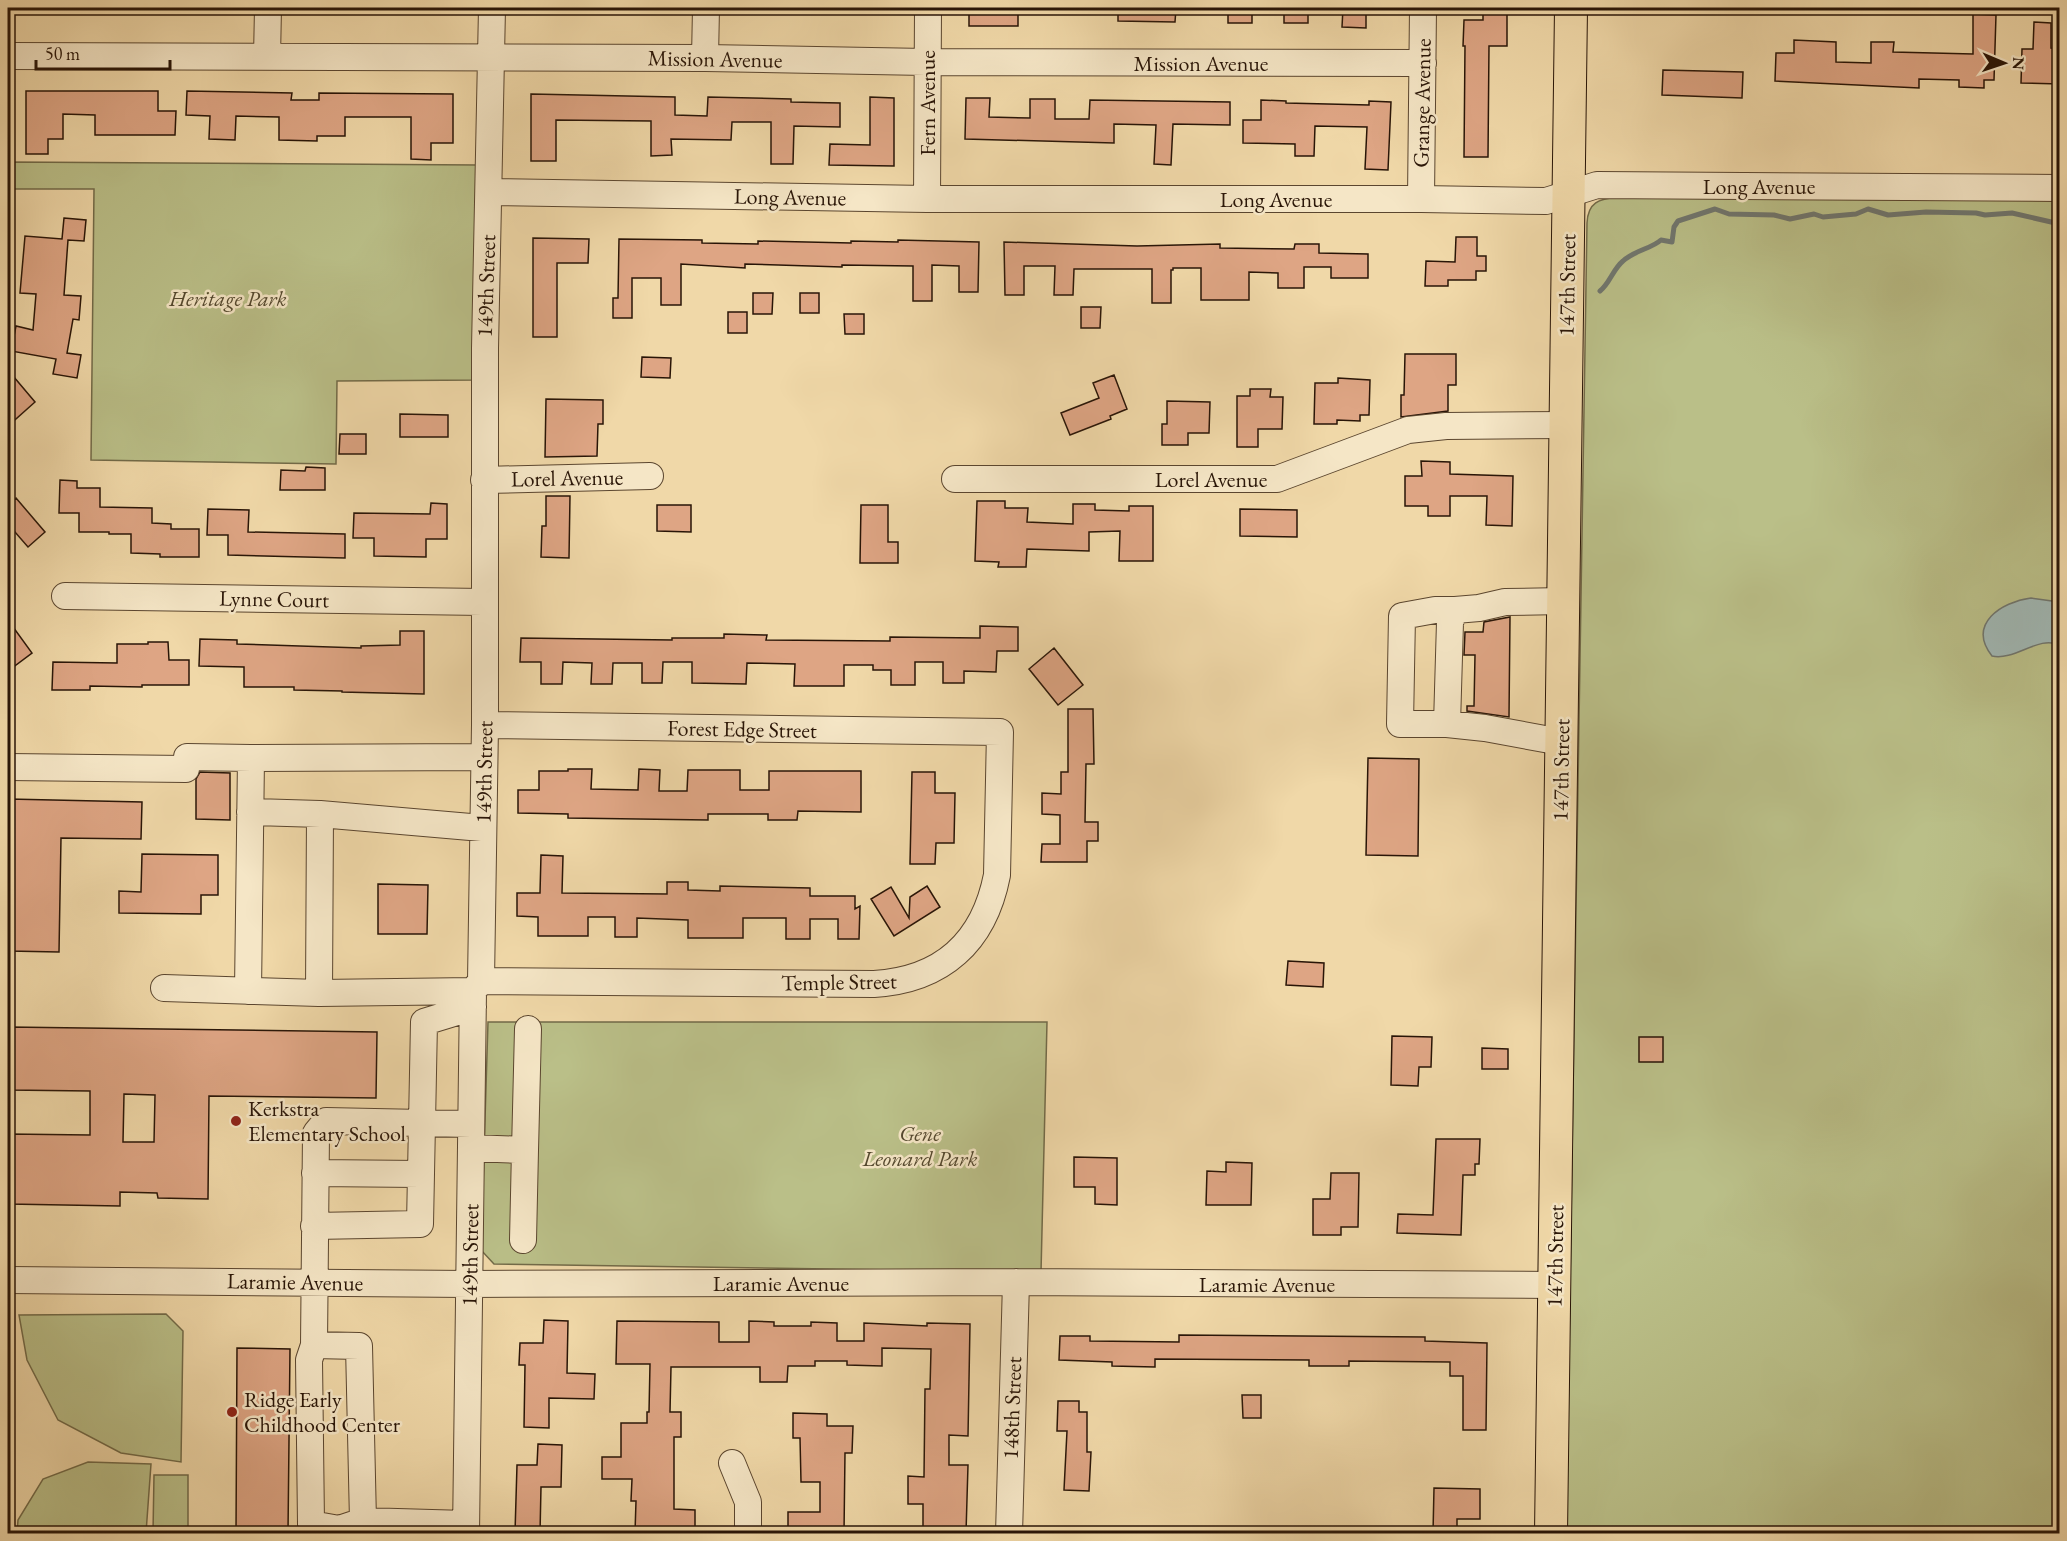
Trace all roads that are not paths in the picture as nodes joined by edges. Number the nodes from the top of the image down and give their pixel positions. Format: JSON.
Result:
{"nodes":[{"id":1,"x":268,"y":8,"type":"edge"},
{"id":2,"x":492,"y":8,"type":"edge"},
{"id":3,"x":706,"y":8,"type":"edge"},
{"id":4,"x":928,"y":8,"type":"edge"},
{"id":5,"x":1423,"y":8,"type":"edge"},
{"id":6,"x":1571,"y":8,"type":"edge"},
{"id":7,"x":8,"y":56,"type":"edge"},
{"id":8,"x":267,"y":57,"type":"junction"},
{"id":9,"x":705,"y":58,"type":"junction"},
{"id":10,"x":491,"y":59,"type":"junction"},
{"id":11,"x":926,"y":62,"type":"junction"},
{"id":12,"x":1423,"y":63,"type":"junction"},
{"id":13,"x":2060,"y":188,"type":"edge"},
{"id":14,"x":489,"y":192,"type":"junction"},
{"id":15,"x":1568,"y":194,"type":"junction"},
{"id":16,"x":927,"y":199,"type":"junction"},
{"id":17,"x":1421,"y":199,"type":"junction"},
{"id":18,"x":1566,"y":425,"type":"junction"},
{"id":19,"x":650,"y":477,"type":"dead end"},
{"id":20,"x":955,"y":479,"type":"dead end"},
{"id":21,"x":484,"y":480,"type":"junction"},
{"id":22,"x":65,"y":596,"type":"dead end"},
{"id":23,"x":1563,"y":601,"type":"junction"},
{"id":24,"x":483,"y":602,"type":"junction"},
{"id":25,"x":1455,"y":610,"type":"junction"},
{"id":26,"x":1447,"y":724,"type":"junction"},
{"id":27,"x":485,"y":725,"type":"junction"},
{"id":28,"x":1000,"y":732,"type":"joint"},
{"id":29,"x":1561,"y":742,"type":"junction"},
{"id":30,"x":484,"y":757,"type":"junction"},
{"id":31,"x":251,"y":758,"type":"junction"},
{"id":32,"x":8,"y":767,"type":"edge"},
{"id":33,"x":250,"y":812,"type":"junction"},
{"id":34,"x":320,"y":814,"type":"junction"},
{"id":35,"x":482,"y":828,"type":"junction"},
{"id":36,"x":164,"y":988,"type":"dead end"},
{"id":37,"x":248,"y":991,"type":"junction"},
{"id":38,"x":319,"y":993,"type":"junction"},
{"id":39,"x":476,"y":993,"type":"junction"},
{"id":40,"x":528,"y":1029,"type":"dead end"},
{"id":41,"x":421,"y":1122,"type":"junction"},
{"id":42,"x":471,"y":1136,"type":"junction"},
{"id":43,"x":525,"y":1150,"type":"junction"},
{"id":44,"x":315,"y":1173,"type":"junction"},
{"id":45,"x":420,"y":1174,"type":"junction"},
{"id":46,"x":314,"y":1226,"type":"junction"},
{"id":47,"x":523,"y":1240,"type":"dead end"},
{"id":48,"x":8,"y":1280,"type":"edge"},
{"id":49,"x":1016,"y":1282,"type":"junction"},
{"id":50,"x":313,"y":1283,"type":"junction"},
{"id":51,"x":469,"y":1284,"type":"junction"},
{"id":52,"x":1555,"y":1285,"type":"junction"},
{"id":53,"x":314,"y":1345,"type":"junction"},
{"id":54,"x":732,"y":1463,"type":"dead end"},
{"id":55,"x":363,"y":1521,"type":"junction"},
{"id":56,"x":466,"y":1529,"type":"edge"},
{"id":57,"x":748,"y":1533,"type":"edge"},
{"id":58,"x":1009,"y":1533,"type":"edge"},
{"id":59,"x":1551,"y":1533,"type":"edge"}],
"edges":[{"from":1,"to":8,"type":"street"},
{"from":2,"to":10,"type":"street","name":"149th Street"},
{"from":3,"to":9,"type":"street"},
{"from":4,"to":11,"type":"street","name":"Fern Avenue"},
{"from":5,"to":12,"type":"street","name":"Grange Avenue"},
{"from":6,"to":15,"type":"main road","name":"147th Street"},
{"from":7,"to":8,"type":"street","name":"Mission Avenue"},
{"from":8,"to":10,"type":"street","name":"Mission Avenue"},
{"from":9,"to":10,"type":"street","name":"Mission Avenue"},
{"from":9,"to":11,"type":"street","name":"Mission Avenue"},
{"from":10,"to":14,"type":"street","name":"149th Street"},
{"from":11,"to":12,"type":"street","name":"Mission Avenue"},
{"from":11,"to":16,"type":"street","name":"Fern Avenue"},
{"from":12,"to":17,"type":"street","name":"Grange Avenue"},
{"from":13,"to":15,"type":"street","name":"Long Avenue"},
{"from":14,"to":16,"type":"street","name":"Long Avenue"},
{"from":14,"to":21,"type":"street","name":"149th Street"},
{"from":15,"to":17,"type":"street","name":"Long Avenue"},
{"from":15,"to":18,"type":"main road","name":"147th Street"},
{"from":16,"to":17,"type":"street","name":"Long Avenue"},
{"from":18,"to":20,"type":"street","name":"Lorel Avenue"},
{"from":18,"to":23,"type":"main road","name":"147th Street"},
{"from":19,"to":21,"type":"street","name":"Lorel Avenue"},
{"from":21,"to":24,"type":"street","name":"149th Street"},
{"from":22,"to":24,"type":"street","name":"Lynne Court"},
{"from":23,"to":25,"type":"street"},
{"from":23,"to":29,"type":"main road","name":"147th Street"},
{"from":24,"to":27,"type":"street","name":"149th Street"},
{"from":25,"to":26,"type":"street"},
{"from":25,"to":26,"type":"street"},
{"from":26,"to":29,"type":"street"},
{"from":27,"to":28,"type":"street","name":"Forest Edge Street"},
{"from":27,"to":30,"type":"street","name":"149th Street"},
{"from":28,"to":39,"type":"street","name":"Temple Street"},
{"from":29,"to":52,"type":"main road","name":"147th Street"},
{"from":30,"to":31,"type":"street"},
{"from":30,"to":35,"type":"street","name":"149th Street"},
{"from":31,"to":32,"type":"street"},
{"from":31,"to":33,"type":"street"},
{"from":33,"to":34,"type":"street"},
{"from":33,"to":37,"type":"street"},
{"from":34,"to":35,"type":"street"},
{"from":34,"to":38,"type":"street"},
{"from":35,"to":39,"type":"street","name":"149th Street"},
{"from":36,"to":37,"type":"street","name":"Temple Street"},
{"from":37,"to":38,"type":"street","name":"Temple Street"},
{"from":38,"to":39,"type":"street","name":"Temple Street"},
{"from":39,"to":41,"type":"street"},
{"from":39,"to":42,"type":"street","name":"149th Street"},
{"from":40,"to":43,"type":"street"},
{"from":41,"to":42,"type":"street"},
{"from":41,"to":44,"type":"street"},
{"from":41,"to":45,"type":"street"},
{"from":42,"to":43,"type":"street"},
{"from":42,"to":51,"type":"street","name":"149th Street"},
{"from":43,"to":47,"type":"street"},
{"from":44,"to":45,"type":"street"},
{"from":44,"to":46,"type":"street"},
{"from":45,"to":46,"type":"street"},
{"from":46,"to":50,"type":"street"},
{"from":48,"to":50,"type":"street","name":"Laramie Avenue"},
{"from":49,"to":51,"type":"street","name":"Laramie Avenue"},
{"from":49,"to":52,"type":"street","name":"Laramie Avenue"},
{"from":49,"to":58,"type":"street","name":"148th Street"},
{"from":50,"to":51,"type":"street","name":"Laramie Avenue"},
{"from":50,"to":53,"type":"street"},
{"from":51,"to":56,"type":"street","name":"149th Street"},
{"from":52,"to":59,"type":"main road","name":"147th Street"},
{"from":53,"to":55,"type":"street"},
{"from":53,"to":55,"type":"street"},
{"from":54,"to":57,"type":"street"},
{"from":55,"to":56,"type":"street"}]}
